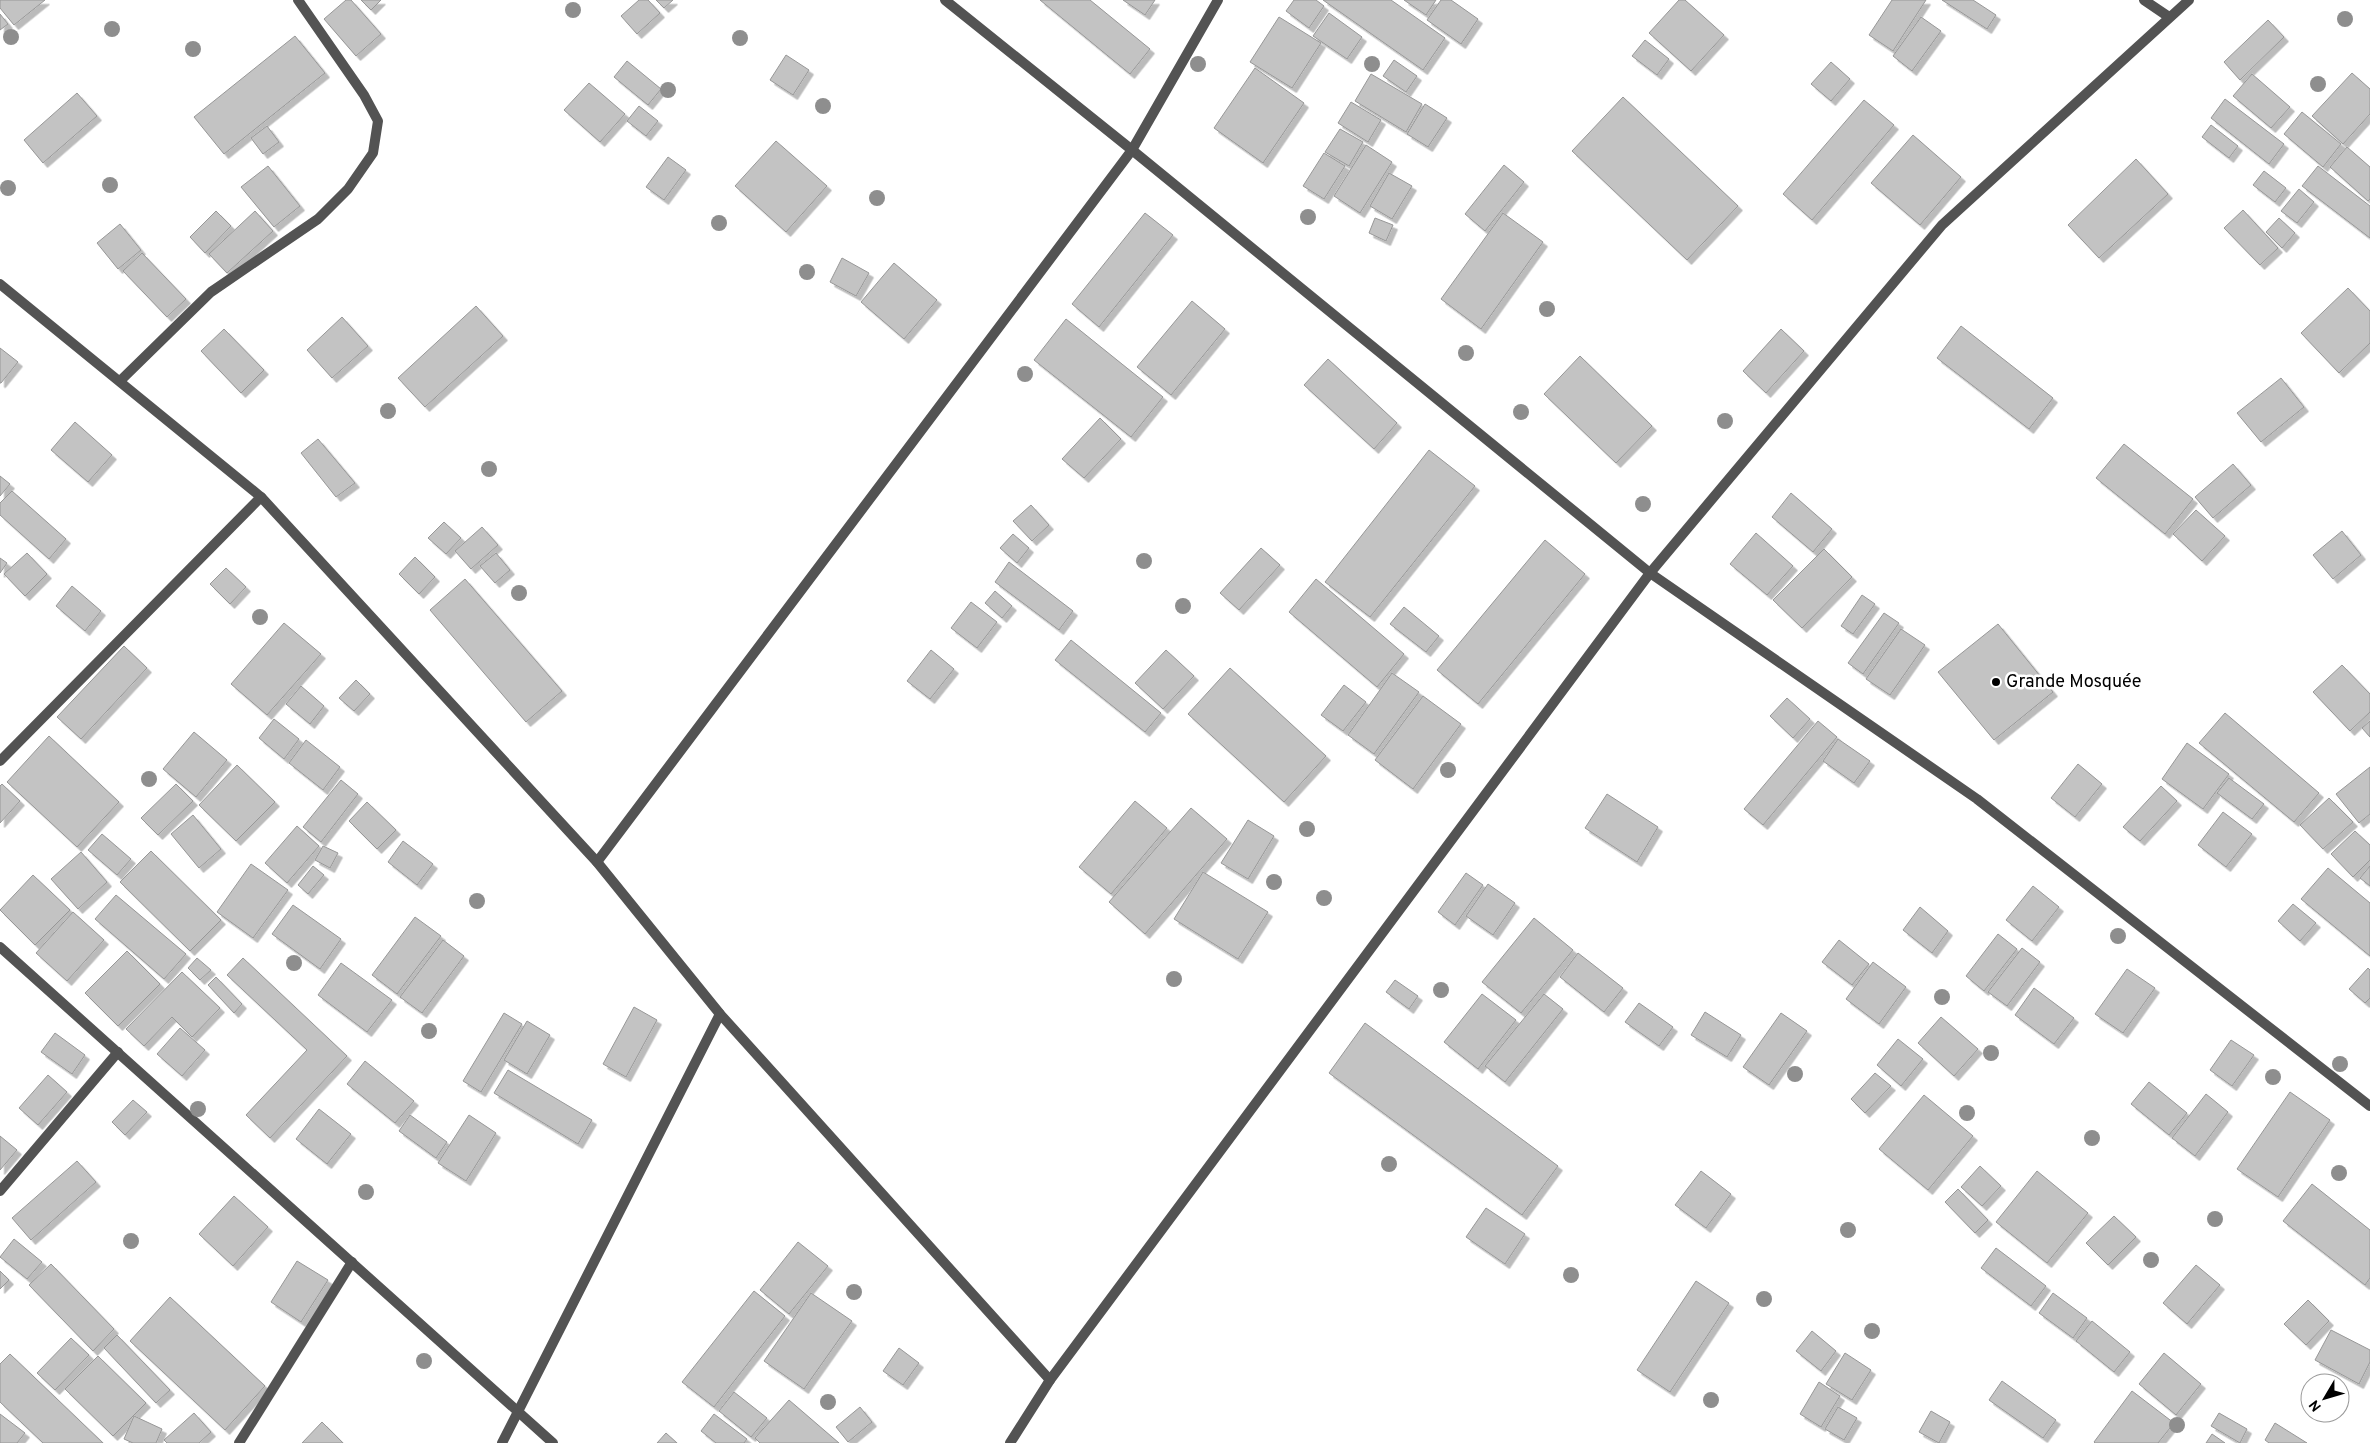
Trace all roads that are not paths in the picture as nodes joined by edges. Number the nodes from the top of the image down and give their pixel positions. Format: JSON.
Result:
{"nodes":[{"id":1,"x":298,"y":0,"type":"edge"},
{"id":2,"x":945,"y":0,"type":"edge"},
{"id":3,"x":1218,"y":0,"type":"edge"},
{"id":4,"x":2144,"y":0,"type":"edge"},
{"id":5,"x":2189,"y":0,"type":"edge"},
{"id":6,"x":2169,"y":17,"type":"junction"},
{"id":7,"x":1132,"y":150,"type":"junction"},
{"id":8,"x":0,"y":284,"type":"edge"},
{"id":9,"x":120,"y":381,"type":"junction"},
{"id":10,"x":262,"y":497,"type":"junction"},
{"id":11,"x":1650,"y":573,"type":"junction"},
{"id":12,"x":0,"y":761,"type":"edge"},
{"id":13,"x":597,"y":862,"type":"junction"},
{"id":14,"x":0,"y":947,"type":"edge"},
{"id":15,"x":720,"y":1014,"type":"junction"},
{"id":16,"x":118,"y":1052,"type":"junction"},
{"id":17,"x":2370,"y":1106,"type":"edge"},
{"id":18,"x":0,"y":1190,"type":"edge"},
{"id":19,"x":352,"y":1262,"type":"junction"},
{"id":20,"x":1050,"y":1380,"type":"junction"},
{"id":21,"x":518,"y":1410,"type":"junction"},
{"id":22,"x":240,"y":1443,"type":"edge"},
{"id":23,"x":502,"y":1443,"type":"edge"},
{"id":24,"x":553,"y":1443,"type":"edge"},
{"id":25,"x":1010,"y":1443,"type":"edge"}],
"edges":[{"from":1,"to":9,"type":"street"},
{"from":2,"to":7,"type":"street"},
{"from":3,"to":7,"type":"street"},
{"from":4,"to":6,"type":"street"},
{"from":5,"to":6,"type":"street"},
{"from":6,"to":11,"type":"street"},
{"from":7,"to":11,"type":"street"},
{"from":7,"to":13,"type":"street"},
{"from":8,"to":9,"type":"street"},
{"from":9,"to":10,"type":"street"},
{"from":10,"to":12,"type":"street"},
{"from":10,"to":13,"type":"street"},
{"from":11,"to":17,"type":"street"},
{"from":11,"to":20,"type":"street"},
{"from":13,"to":15,"type":"street"},
{"from":14,"to":16,"type":"street"},
{"from":15,"to":20,"type":"street"},
{"from":15,"to":21,"type":"street"},
{"from":16,"to":18,"type":"street"},
{"from":16,"to":19,"type":"street"},
{"from":19,"to":21,"type":"street"},
{"from":19,"to":22,"type":"street"},
{"from":20,"to":25,"type":"street"},
{"from":21,"to":23,"type":"street"},
{"from":21,"to":24,"type":"street"}]}
